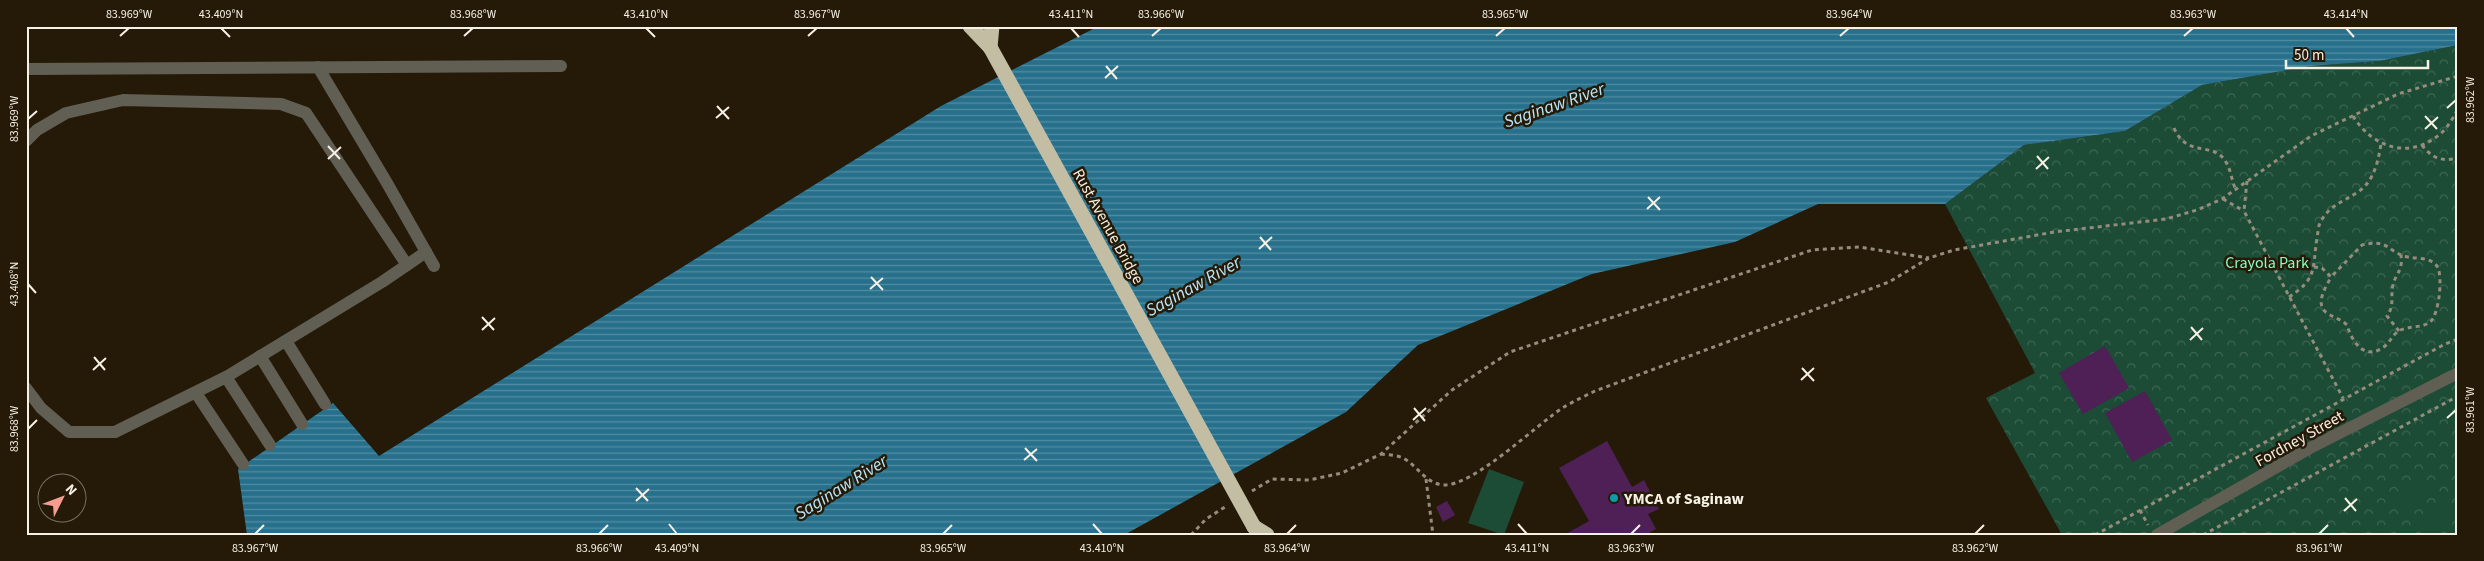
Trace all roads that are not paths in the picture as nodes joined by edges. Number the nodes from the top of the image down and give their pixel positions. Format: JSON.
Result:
{"nodes":[{"id":1,"x":970,"y":26,"type":"edge"},
{"id":2,"x":992,"y":26,"type":"edge"},
{"id":3,"x":990,"y":47,"type":"junction"},
{"id":4,"x":561,"y":66,"type":"dead end"},
{"id":5,"x":318,"y":67,"type":"junction"},
{"id":6,"x":26,"y":69,"type":"edge"},
{"id":7,"x":26,"y":141,"type":"edge"},
{"id":8,"x":426,"y":252,"type":"junction"},
{"id":9,"x":407,"y":265,"type":"junction"},
{"id":10,"x":434,"y":266,"type":"dead end"},
{"id":11,"x":286,"y":341,"type":"junction"},
{"id":12,"x":260,"y":356,"type":"junction"},
{"id":13,"x":2458,"y":373,"type":"edge"},
{"id":14,"x":226,"y":377,"type":"junction"},
{"id":15,"x":26,"y":388,"type":"edge"},
{"id":16,"x":196,"y":393,"type":"junction"},
{"id":17,"x":325,"y":404,"type":"dead end"},
{"id":18,"x":302,"y":424,"type":"dead end"},
{"id":19,"x":270,"y":445,"type":"dead end"},
{"id":20,"x":243,"y":464,"type":"dead end"},
{"id":21,"x":1259,"y":532,"type":"edge"},
{"id":22,"x":2157,"y":535,"type":"edge"}],
"edges":[{"from":1,"to":3,"type":"highway","name":"Rust Avenue Bridge"},
{"from":2,"to":3,"type":"highway"},
{"from":3,"to":21,"type":"highway","name":"Rust Avenue Bridge","bridge":true},
{"from":4,"to":5,"type":"street"},
{"from":5,"to":6,"type":"street"},
{"from":5,"to":8,"type":"street"},
{"from":7,"to":9,"type":"street"},
{"from":8,"to":9,"type":"street"},
{"from":8,"to":10,"type":"street"},
{"from":9,"to":11,"type":"street"},
{"from":11,"to":12,"type":"street"},
{"from":11,"to":17,"type":"street"},
{"from":12,"to":14,"type":"street"},
{"from":12,"to":18,"type":"street"},
{"from":13,"to":22,"type":"street","name":"Fordney Street"},
{"from":14,"to":16,"type":"street"},
{"from":14,"to":19,"type":"street"},
{"from":15,"to":16,"type":"street"},
{"from":16,"to":20,"type":"street"}]}
